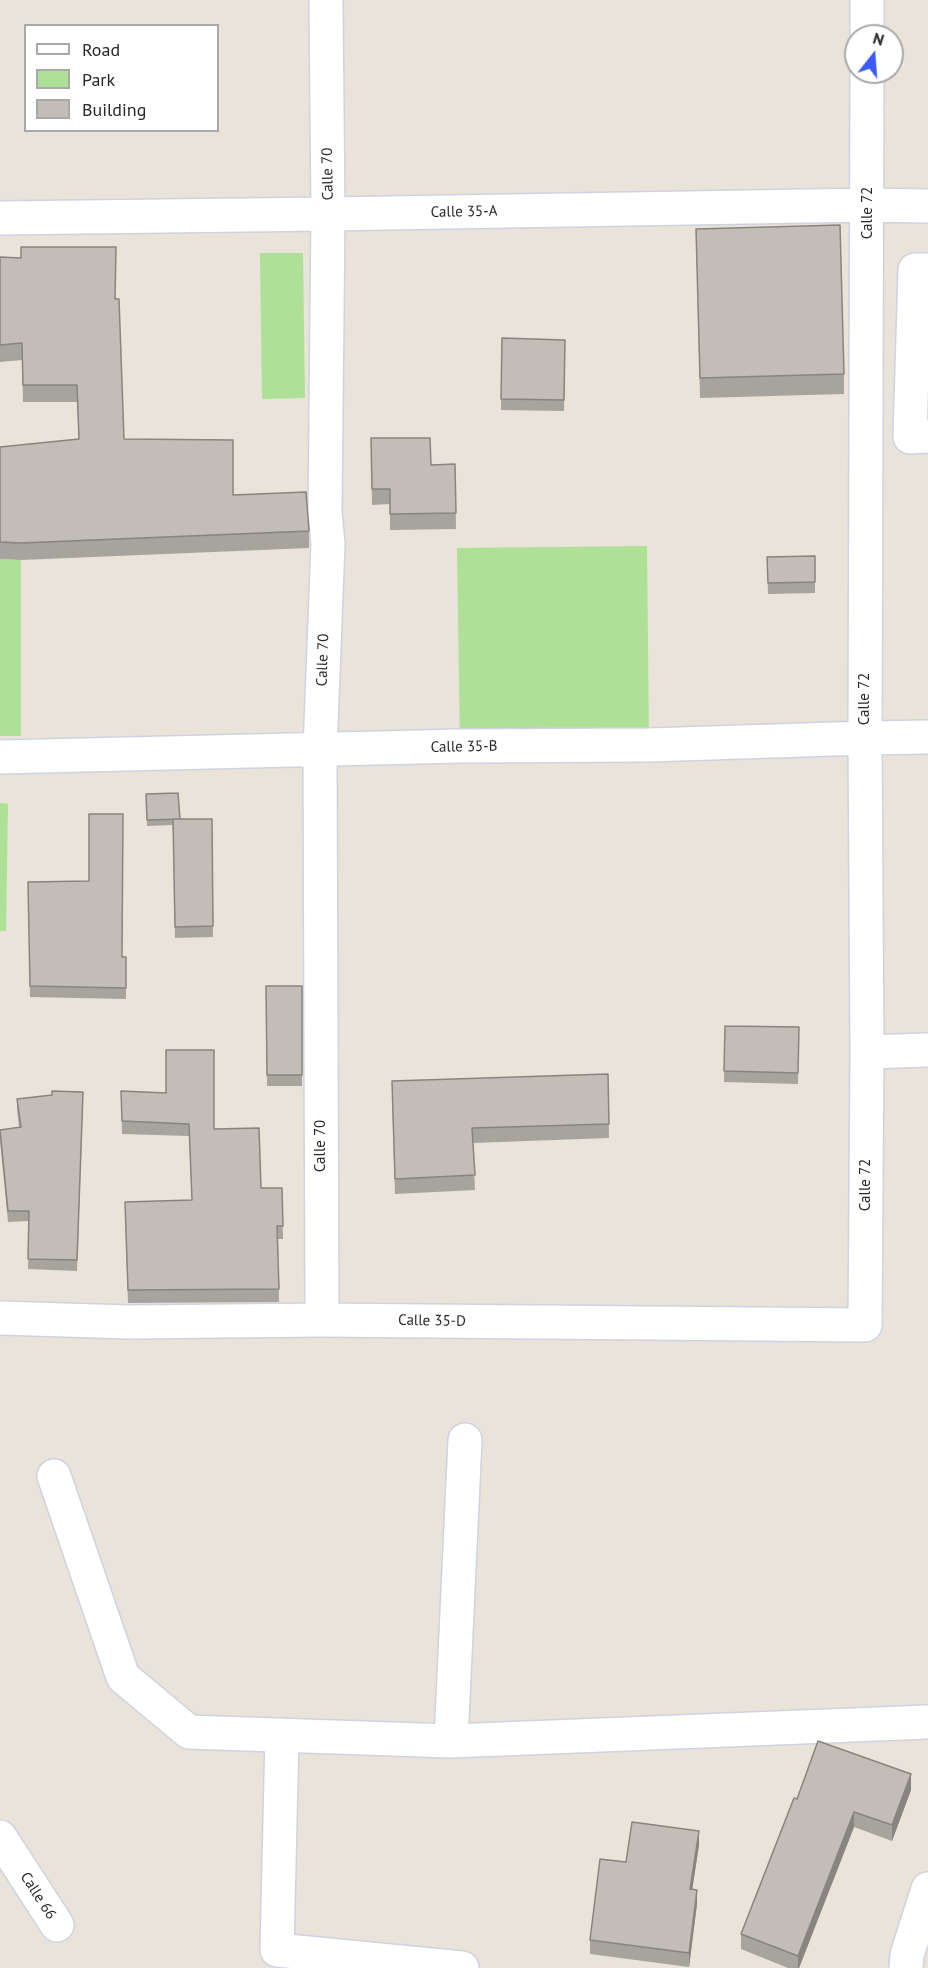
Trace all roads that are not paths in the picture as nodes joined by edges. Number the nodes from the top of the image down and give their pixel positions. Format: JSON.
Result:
{"nodes":[{"id":1,"x":326,"y":0,"type":"edge"},
{"id":2,"x":867,"y":0,"type":"edge"},
{"id":3,"x":867,"y":24,"type":"edge"},
{"id":4,"x":867,"y":84,"type":"edge"},
{"id":5,"x":868,"y":205,"type":"junction"},
{"id":6,"x":928,"y":206,"type":"edge"},
{"id":7,"x":328,"y":214,"type":"junction"},
{"id":8,"x":0,"y":218,"type":"edge"},
{"id":9,"x":928,"y":270,"type":"edge"},
{"id":10,"x":920,"y":354,"type":"edge"},
{"id":11,"x":867,"y":355,"type":"junction"},
{"id":12,"x":928,"y":436,"type":"edge"},
{"id":13,"x":928,"y":737,"type":"edge"},
{"id":14,"x":865,"y":738,"type":"junction"},
{"id":15,"x":320,"y":750,"type":"junction"},
{"id":16,"x":0,"y":757,"type":"edge"},
{"id":17,"x":928,"y":1050,"type":"edge"},
{"id":18,"x":867,"y":1052,"type":"junction"},
{"id":19,"x":0,"y":1318,"type":"edge"},
{"id":20,"x":322,"y":1320,"type":"junction"},
{"id":21,"x":865,"y":1325,"type":"joint"},
{"id":22,"x":465,"y":1440,"type":"dead end"},
{"id":23,"x":54,"y":1476,"type":"dead end"},
{"id":24,"x":928,"y":1722,"type":"edge"},
{"id":25,"x":282,"y":1735,"type":"junction"},
{"id":26,"x":451,"y":1741,"type":"junction"},
{"id":27,"x":0,"y":1837,"type":"edge"},
{"id":28,"x":928,"y":1889,"type":"edge"},
{"id":29,"x":57,"y":1925,"type":"dead end"},
{"id":30,"x":462,"y":1968,"type":"edge"},
{"id":31,"x":906,"y":1968,"type":"edge"}],
"edges":[{"from":1,"to":7,"type":"street","name":"Calle 70"},
{"from":2,"to":3,"type":"street"},
{"from":4,"to":5,"type":"street","name":"Calle 72"},
{"from":5,"to":6,"type":"street","name":"Calle 35-A"},
{"from":5,"to":7,"type":"street","name":"Calle 35-A"},
{"from":5,"to":11,"type":"street","name":"Calle 72"},
{"from":7,"to":8,"type":"street","name":"Calle 35-A"},
{"from":7,"to":15,"type":"street","name":"Calle 70"},
{"from":9,"to":10,"type":"street"},
{"from":10,"to":11,"type":"street"},
{"from":10,"to":12,"type":"street"},
{"from":11,"to":14,"type":"street","name":"Calle 72"},
{"from":13,"to":14,"type":"street","name":"Calle 35-B"},
{"from":14,"to":15,"type":"street","name":"Calle 35-B"},
{"from":14,"to":18,"type":"street","name":"Calle 72"},
{"from":15,"to":16,"type":"street","name":"Calle 35-B"},
{"from":15,"to":20,"type":"street","name":"Calle 70"},
{"from":17,"to":18,"type":"street"},
{"from":18,"to":21,"type":"street","name":"Calle 72"},
{"from":19,"to":20,"type":"street","name":"Calle 35-D"},
{"from":20,"to":21,"type":"street","name":"Calle 35-D"},
{"from":22,"to":26,"type":"street"},
{"from":23,"to":25,"type":"street"},
{"from":24,"to":26,"type":"street"},
{"from":25,"to":26,"type":"street"},
{"from":25,"to":30,"type":"street"},
{"from":27,"to":29,"type":"street","name":"Calle 66"},
{"from":28,"to":31,"type":"street"}]}
